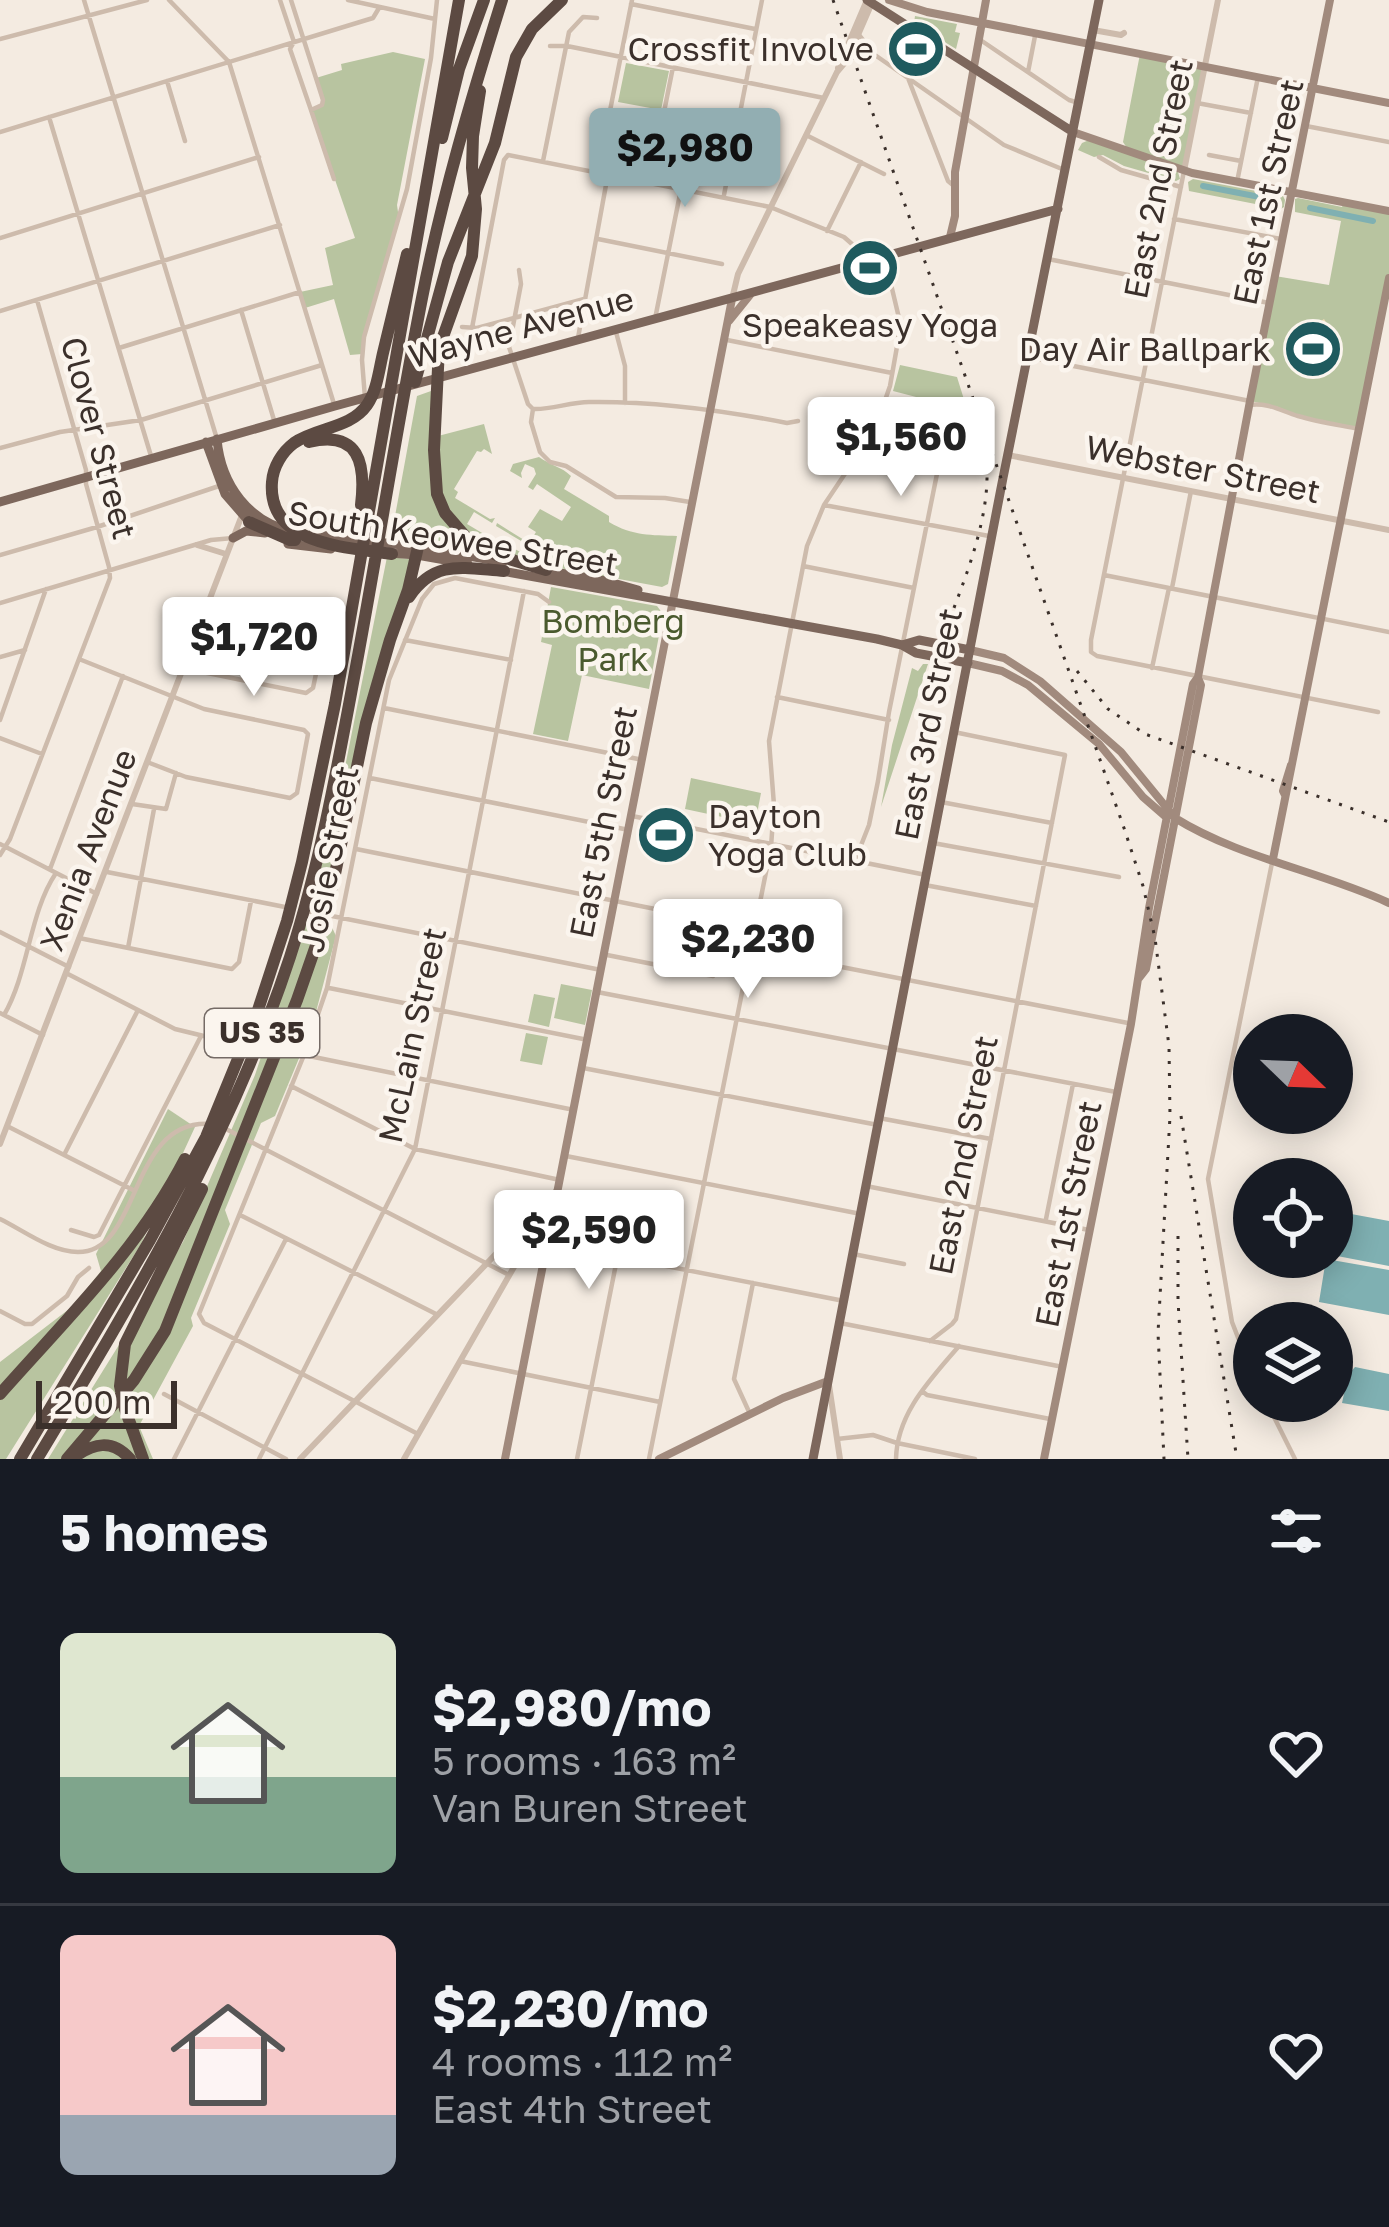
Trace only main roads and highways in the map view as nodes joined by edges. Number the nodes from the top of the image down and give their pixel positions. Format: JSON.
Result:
{"nodes":[{"id":1,"x":456,"y":0,"type":"edge"},
{"id":2,"x":484,"y":0,"type":"edge"},
{"id":3,"x":502,"y":0,"type":"edge"},
{"id":4,"x":562,"y":0,"type":"edge"},
{"id":5,"x":889,"y":0,"type":"edge"},
{"id":6,"x":986,"y":0,"type":"edge"},
{"id":7,"x":1100,"y":0,"type":"edge"},
{"id":8,"x":1330,"y":0,"type":"edge"},
{"id":9,"x":870,"y":1,"type":"edge"},
{"id":10,"x":981,"y":23,"type":"junction"},
{"id":11,"x":488,"y":44,"type":"junction"},
{"id":12,"x":1090,"y":45,"type":"junction"},
{"id":13,"x":974,"y":69,"type":"junction"},
{"id":14,"x":1314,"y":88,"type":"junction"},
{"id":15,"x":1389,"y":103,"type":"edge"},
{"id":16,"x":1072,"y":132,"type":"junction"},
{"id":17,"x":434,"y":142,"type":"junction"},
{"id":18,"x":428,"y":184,"type":"junction"},
{"id":19,"x":1292,"y":192,"type":"junction"},
{"id":20,"x":1058,"y":209,"type":"junction"},
{"id":21,"x":1389,"y":211,"type":"edge"},
{"id":22,"x":955,"y":217,"type":"junction"},
{"id":23,"x":975,"y":230,"type":"junction"},
{"id":24,"x":950,"y":237,"type":"junction"},
{"id":25,"x":1389,"y":278,"type":"edge"},
{"id":26,"x":752,"y":292,"type":"junction"},
{"id":27,"x":732,"y":298,"type":"junction"},
{"id":28,"x":1387,"y":303,"type":"edge"},
{"id":29,"x":725,"y":327,"type":"junction"},
{"id":30,"x":416,"y":359,"type":"junction"},
{"id":31,"x":387,"y":365,"type":"junction"},
{"id":32,"x":438,"y":378,"type":"junction"},
{"id":33,"x":211,"y":441,"type":"junction"},
{"id":34,"x":0,"y":502,"type":"edge"},
{"id":35,"x":277,"y":509,"type":"junction"},
{"id":36,"x":246,"y":515,"type":"junction"},
{"id":37,"x":266,"y":528,"type":"junction"},
{"id":38,"x":297,"y":528,"type":"junction"},
{"id":39,"x":360,"y":534,"type":"junction"},
{"id":40,"x":328,"y":536,"type":"joint"},
{"id":41,"x":233,"y":538,"type":"road end"},
{"id":42,"x":418,"y":551,"type":"junction"},
{"id":43,"x":392,"y":554,"type":"junction"},
{"id":44,"x":546,"y":570,"type":"junction"},
{"id":45,"x":504,"y":572,"type":"junction"},
{"id":46,"x":672,"y":600,"type":"junction"},
{"id":47,"x":402,"y":608,"type":"junction"},
{"id":48,"x":902,"y":644,"type":"junction"},
{"id":49,"x":970,"y":650,"type":"junction"},
{"id":50,"x":968,"y":663,"type":"junction"},
{"id":51,"x":1198,"y":677,"type":"junction"},
{"id":52,"x":1174,"y":777,"type":"junction"},
{"id":53,"x":1148,"y":786,"type":"junction"},
{"id":54,"x":1170,"y":814,"type":"junction"},
{"id":55,"x":1195,"y":829,"type":"junction"},
{"id":56,"x":1169,"y":847,"type":"junction"},
{"id":57,"x":1273,"y":859,"type":"junction"},
{"id":58,"x":1389,"y":902,"type":"edge"},
{"id":59,"x":287,"y":921,"type":"junction"},
{"id":60,"x":1139,"y":978,"type":"junction"},
{"id":61,"x":251,"y":1064,"type":"junction"},
{"id":62,"x":828,"y":1381,"type":"junction"},
{"id":63,"x":0,"y":1394,"type":"edge"},
{"id":64,"x":834,"y":1417,"type":"road end"},
{"id":65,"x":821,"y":1419,"type":"junction"},
{"id":66,"x":20,"y":1459,"type":"edge"},
{"id":67,"x":37,"y":1459,"type":"edge"},
{"id":68,"x":69,"y":1459,"type":"edge"},
{"id":69,"x":130,"y":1459,"type":"edge"},
{"id":70,"x":143,"y":1459,"type":"edge"},
{"id":71,"x":505,"y":1459,"type":"edge"},
{"id":72,"x":659,"y":1459,"type":"edge"},
{"id":73,"x":813,"y":1459,"type":"edge"},
{"id":74,"x":1045,"y":1459,"type":"edge"}],
"edges":[{"from":1,"to":17,"type":"highway"},
{"from":2,"to":18,"type":"highway"},
{"from":3,"to":11,"type":"highway"},
{"from":4,"to":30,"type":"highway"},
{"from":5,"to":10,"type":"main road"},
{"from":6,"to":10,"type":"main road"},
{"from":7,"to":12,"type":"main road","name":"East 3rd Street"},
{"from":8,"to":14,"type":"main road","name":"East 1st Street"},
{"from":9,"to":13,"type":"main road"},
{"from":10,"to":12,"type":"main road"},
{"from":10,"to":13,"type":"main road"},
{"from":11,"to":30,"type":"highway"},
{"from":11,"to":32,"type":"highway"},
{"from":12,"to":14,"type":"main road"},
{"from":12,"to":16,"type":"main road","name":"East 3rd Street"},
{"from":13,"to":16,"type":"main road"},
{"from":13,"to":22,"type":"main road"},
{"from":14,"to":15,"type":"main road"},
{"from":14,"to":19,"type":"main road","name":"East 1st Street"},
{"from":16,"to":19,"type":"main road"},
{"from":16,"to":20,"type":"main road","name":"East 3rd Street"},
{"from":17,"to":18,"type":"highway"},
{"from":17,"to":31,"type":"highway"},
{"from":18,"to":31,"type":"highway"},
{"from":19,"to":21,"type":"main road"},
{"from":19,"to":51,"type":"main road","name":"East 1st Street"},
{"from":20,"to":23,"type":"main road","name":"Wayne Avenue"},
{"from":20,"to":49,"type":"main road","name":"East 3rd Street"},
{"from":22,"to":23,"type":"main road"},
{"from":22,"to":24,"type":"main road"},
{"from":23,"to":24,"type":"main road","name":"Wayne Avenue"},
{"from":24,"to":26,"type":"main road","name":"Wayne Avenue"},
{"from":25,"to":28,"type":"main road"},
{"from":26,"to":27,"type":"main road","name":"Wayne Avenue"},
{"from":26,"to":29,"type":"main road"},
{"from":27,"to":29,"type":"main road","name":"East 5th Street"},
{"from":27,"to":32,"type":"main road","name":"Wayne Avenue"},
{"from":28,"to":57,"type":"main road"},
{"from":29,"to":46,"type":"main road","name":"East 5th Street"},
{"from":30,"to":61,"type":"highway","number":"US 35"},
{"from":31,"to":35,"type":"highway"},
{"from":31,"to":39,"type":"highway"},
{"from":32,"to":33,"type":"main road","name":"Wayne Avenue"},
{"from":32,"to":44,"type":"highway"},
{"from":33,"to":34,"type":"main road","name":"Wayne Avenue"},
{"from":33,"to":36,"type":"main road","name":"South Keowee Street"},
{"from":35,"to":37,"type":"highway"},
{"from":35,"to":38,"type":"highway"},
{"from":36,"to":37,"type":"main road","name":"South Keowee Street"},
{"from":36,"to":38,"type":"highway"},
{"from":37,"to":38,"type":"main road","name":"South Keowee Street"},
{"from":37,"to":41,"type":"main road"},
{"from":37,"to":43,"type":"main road","name":"South Keowee Street"},
{"from":38,"to":39,"type":"highway"},
{"from":38,"to":40,"type":"highway"},
{"from":38,"to":43,"type":"highway"},
{"from":39,"to":59,"type":"highway","number":"US 35"},
{"from":40,"to":42,"type":"main road","name":"South Keowee Street"},
{"from":42,"to":43,"type":"main road","name":"South Keowee Street"},
{"from":42,"to":44,"type":"main road","name":"South Keowee Street"},
{"from":42,"to":45,"type":"main road","name":"South Keowee Street"},
{"from":42,"to":47,"type":"highway"},
{"from":44,"to":46,"type":"main road","name":"South Keowee Street"},
{"from":45,"to":46,"type":"main road","name":"South Keowee Street"},
{"from":45,"to":47,"type":"highway"},
{"from":46,"to":48,"type":"main road","name":"South Keowee Street"},
{"from":46,"to":71,"type":"main road","name":"East 5th Street"},
{"from":47,"to":68,"type":"highway"},
{"from":48,"to":49,"type":"main road","name":"South Keowee Street"},
{"from":48,"to":50,"type":"main road","name":"South Keowee Street"},
{"from":49,"to":50,"type":"main road","name":"East 3rd Street"},
{"from":49,"to":53,"type":"main road"},
{"from":50,"to":54,"type":"main road"},
{"from":50,"to":62,"type":"main road","name":"East 3rd Street"},
{"from":51,"to":52,"type":"main road","name":"East 1st Street"},
{"from":51,"to":54,"type":"main road","name":"East 1st Street"},
{"from":52,"to":53,"type":"main road"},
{"from":52,"to":54,"type":"main road","name":"East 1st Street"},
{"from":53,"to":54,"type":"main road"},
{"from":54,"to":55,"type":"main road"},
{"from":54,"to":56,"type":"main road","name":"East 1st Street"},
{"from":54,"to":60,"type":"main road","name":"East 1st Street"},
{"from":55,"to":56,"type":"main road"},
{"from":55,"to":57,"type":"main road"},
{"from":56,"to":60,"type":"main road","name":"East 1st Street"},
{"from":57,"to":58,"type":"main road"},
{"from":59,"to":63,"type":"highway"},
{"from":59,"to":66,"type":"highway","number":"US 35"},
{"from":60,"to":74,"type":"main road","name":"East 1st Street"},
{"from":61,"to":67,"type":"highway","number":"US 35"},
{"from":61,"to":70,"type":"highway"},
{"from":62,"to":65,"type":"main road","name":"East 3rd Street"},
{"from":62,"to":72,"type":"main road"},
{"from":64,"to":65,"type":"main road"},
{"from":65,"to":73,"type":"main road","name":"East 3rd Street"},
{"from":68,"to":69,"type":"highway"}]}
